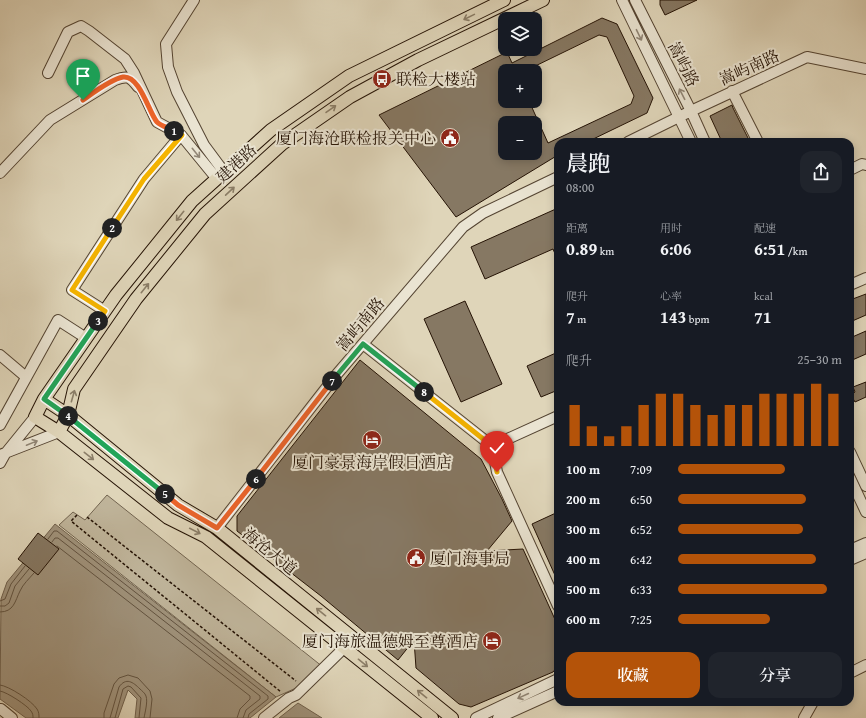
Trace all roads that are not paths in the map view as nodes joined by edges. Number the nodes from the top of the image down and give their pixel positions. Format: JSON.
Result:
{"nodes":[{"id":1,"x":194,"y":0,"type":"edge"},
{"id":2,"x":504,"y":0,"type":"edge"},
{"id":3,"x":543,"y":0,"type":"edge"},
{"id":4,"x":622,"y":0,"type":"edge"},
{"id":5,"x":634,"y":0,"type":"edge"},
{"id":6,"x":866,"y":69,"type":"edge"},
{"id":7,"x":48,"y":74,"type":"dead end"},
{"id":8,"x":732,"y":91,"type":"junction"},
{"id":9,"x":144,"y":95,"type":"junction"},
{"id":10,"x":691,"y":111,"type":"junction"},
{"id":11,"x":679,"y":117,"type":"junction"},
{"id":12,"x":182,"y":135,"type":"junction"},
{"id":13,"x":636,"y":138,"type":"edge"},
{"id":14,"x":689,"y":138,"type":"edge"},
{"id":15,"x":703,"y":138,"type":"edge"},
{"id":16,"x":756,"y":138,"type":"edge"},
{"id":17,"x":866,"y":165,"type":"edge"},
{"id":18,"x":854,"y":168,"type":"edge"},
{"id":19,"x":0,"y":173,"type":"edge"},
{"id":20,"x":220,"y":175,"type":"junction"},
{"id":21,"x":554,"y":179,"type":"edge"},
{"id":22,"x":866,"y":278,"type":"edge"},
{"id":23,"x":854,"y":283,"type":"edge"},
{"id":24,"x":105,"y":311,"type":"junction"},
{"id":25,"x":86,"y":338,"type":"junction"},
{"id":26,"x":363,"y":344,"type":"junction"},
{"id":27,"x":0,"y":355,"type":"edge"},
{"id":28,"x":26,"y":377,"type":"junction"},
{"id":29,"x":44,"y":399,"type":"junction"},
{"id":30,"x":68,"y":415,"type":"junction"},
{"id":31,"x":35,"y":417,"type":"junction"},
{"id":32,"x":554,"y":418,"type":"edge"},
{"id":33,"x":0,"y":425,"type":"edge"},
{"id":34,"x":58,"y":432,"type":"junction"},
{"id":35,"x":492,"y":446,"type":"junction"},
{"id":36,"x":2,"y":455,"type":"edge"},
{"id":37,"x":854,"y":460,"type":"edge"},
{"id":38,"x":0,"y":463,"type":"edge"},
{"id":39,"x":854,"y":486,"type":"edge"},
{"id":40,"x":866,"y":486,"type":"edge"},
{"id":41,"x":866,"y":512,"type":"edge"},
{"id":42,"x":217,"y":528,"type":"junction"},
{"id":43,"x":866,"y":543,"type":"edge"},
{"id":44,"x":854,"y":548,"type":"edge"},
{"id":45,"x":866,"y":553,"type":"edge"},
{"id":46,"x":854,"y":558,"type":"edge"},
{"id":47,"x":554,"y":597,"type":"edge"},
{"id":48,"x":344,"y":648,"type":"junction"},
{"id":49,"x":866,"y":665,"type":"edge"},
{"id":50,"x":854,"y":671,"type":"edge"},
{"id":51,"x":554,"y":682,"type":"edge"},
{"id":52,"x":554,"y":693,"type":"edge"},
{"id":53,"x":811,"y":706,"type":"edge"},
{"id":54,"x":0,"y":709,"type":"edge"},
{"id":55,"x":12,"y":718,"type":"edge"},
{"id":56,"x":264,"y":718,"type":"edge"},
{"id":57,"x":432,"y":718,"type":"edge"},
{"id":58,"x":452,"y":718,"type":"edge"},
{"id":59,"x":476,"y":718,"type":"edge"},
{"id":60,"x":498,"y":718,"type":"edge"},
{"id":61,"x":804,"y":718,"type":"edge"}],
"edges":[{"from":1,"to":20,"type":"street"},
{"from":2,"to":20,"type":"main road","name":"建港路","one_way":true},
{"from":30,"to":3,"type":"main road","name":"建港路","one_way":true},
{"from":4,"to":11,"type":"street","name":"嵩屿路","one_way":true},
{"from":10,"to":5,"type":"street","name":"嵩屿路","one_way":true},
{"from":6,"to":8,"type":"street","name":"嵩屿南路"},
{"from":7,"to":9,"type":"street"},
{"from":8,"to":10,"type":"street","name":"嵩屿南路"},
{"from":8,"to":16,"type":"street"},
{"from":9,"to":12,"type":"street"},
{"from":9,"to":19,"type":"street"},
{"from":10,"to":11,"type":"street","name":"嵩屿南路"},
{"from":10,"to":15,"type":"street","name":"嵩屿路"},
{"from":11,"to":13,"type":"street","name":"嵩屿南路"},
{"from":11,"to":14,"type":"street","name":"嵩屿路"},
{"from":12,"to":20,"type":"street","one_way":true},
{"from":12,"to":24,"type":"street"},
{"from":17,"to":18,"type":"street"},
{"from":20,"to":24,"type":"main road","name":"建港路","one_way":true},
{"from":21,"to":26,"type":"street","name":"嵩屿南路"},
{"from":22,"to":23,"type":"street"},
{"from":24,"to":25,"type":"main road","name":"建港路"},
{"from":25,"to":28,"type":"street"},
{"from":25,"to":29,"type":"main road","name":"建港路"},
{"from":26,"to":35,"type":"street"},
{"from":26,"to":42,"type":"street","name":"嵩屿南路"},
{"from":27,"to":28,"type":"street"},
{"from":28,"to":33,"type":"street"},
{"from":29,"to":30,"type":"main road","name":"海沧大道"},
{"from":29,"to":31,"type":"main road","name":"建港路"},
{"from":30,"to":34,"type":"main road","name":"建港路"},
{"from":30,"to":42,"type":"main road","name":"海沧大道"},
{"from":31,"to":34,"type":"main road","name":"海沧大道"},
{"from":31,"to":36,"type":"street"},
{"from":32,"to":35,"type":"street"},
{"from":36,"to":34,"type":"street","one_way":true},
{"from":34,"to":48,"type":"main road","name":"海沧大道","one_way":true},
{"from":35,"to":47,"type":"street"},
{"from":36,"to":38,"type":"street"},
{"from":37,"to":40,"type":"street"},
{"from":39,"to":41,"type":"street"},
{"from":58,"to":42,"type":"main road","name":"海沧大道","one_way":true},
{"from":43,"to":44,"type":"street"},
{"from":45,"to":46,"type":"street"},
{"from":48,"to":56,"type":"street"},
{"from":48,"to":57,"type":"main road","name":"海沧大道","one_way":true},
{"from":49,"to":50,"type":"street"},
{"from":51,"to":59,"type":"street","one_way":true},
{"from":52,"to":60,"type":"street"},
{"from":53,"to":61,"type":"street"},
{"from":54,"to":55,"type":"street"}]}
